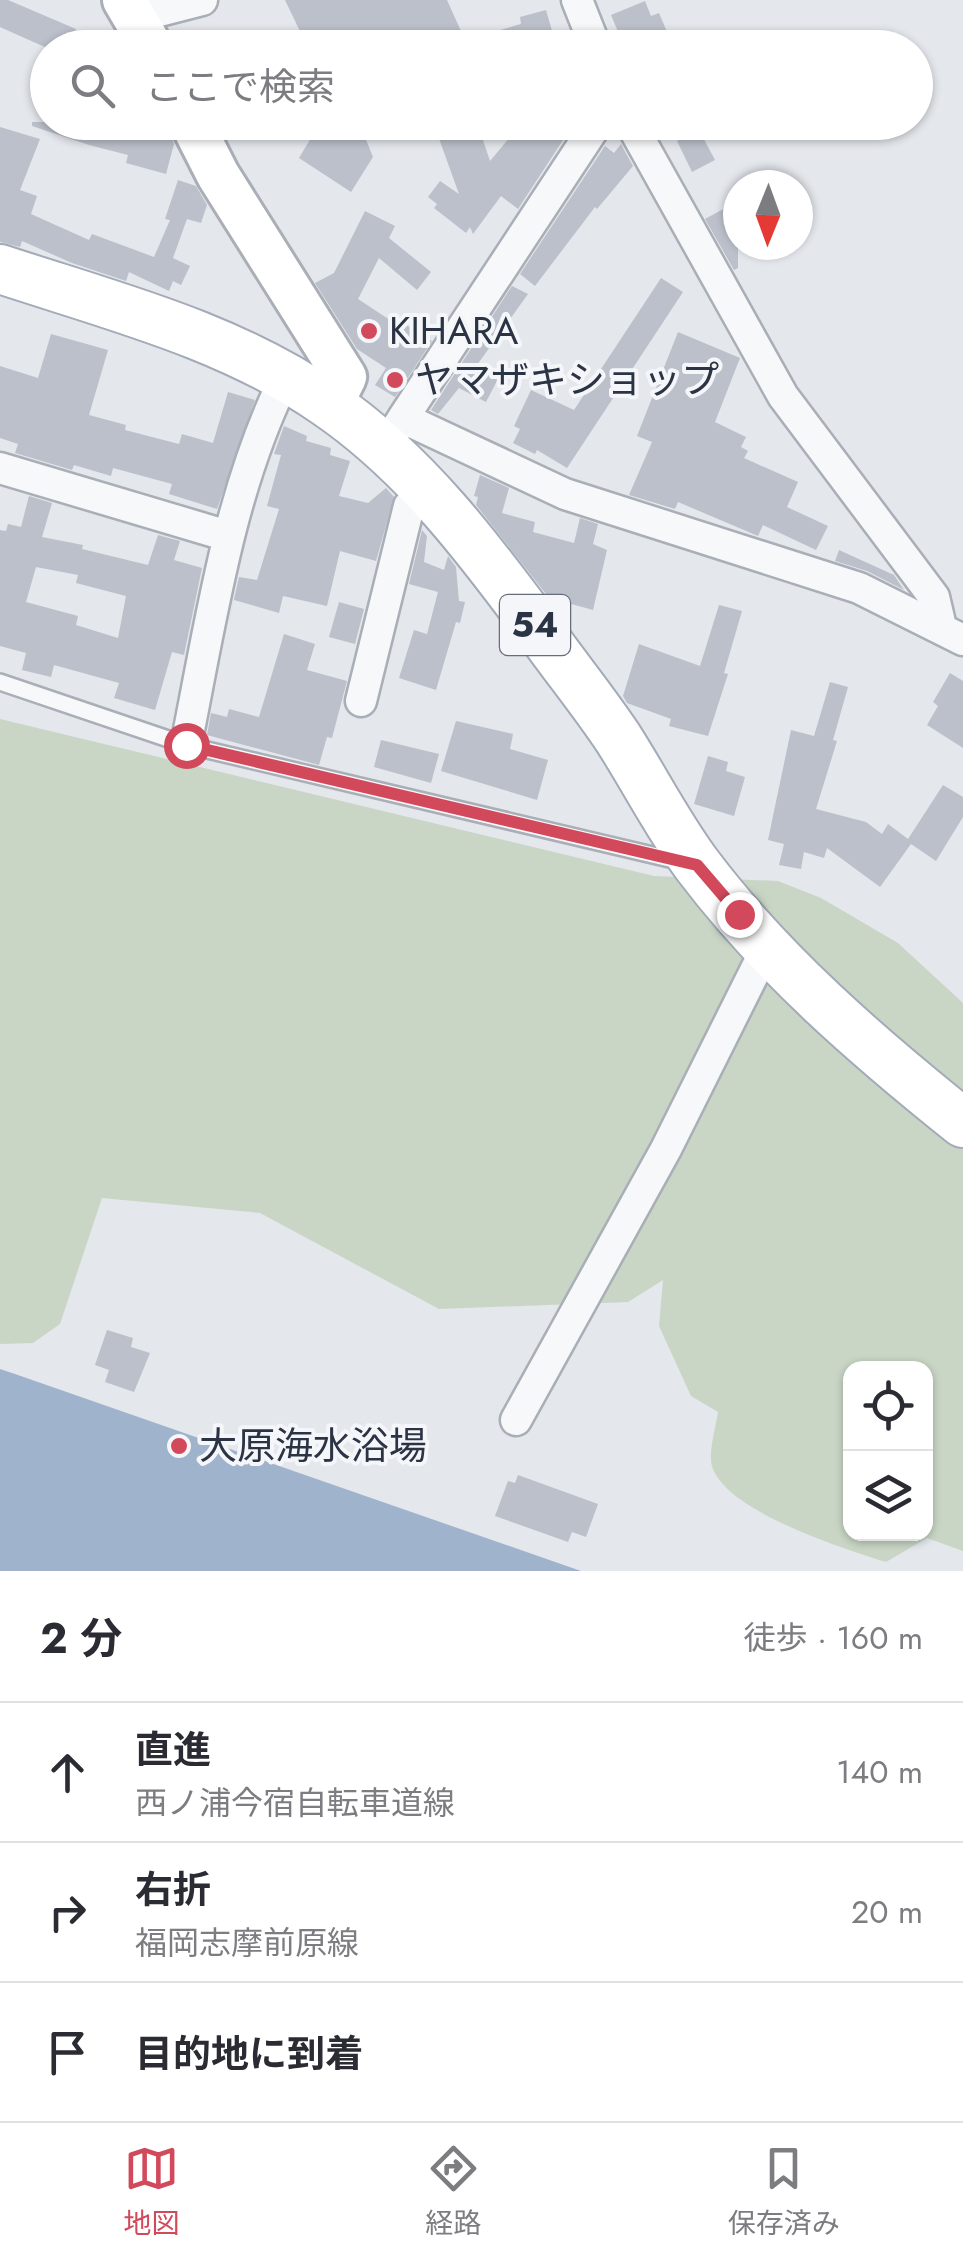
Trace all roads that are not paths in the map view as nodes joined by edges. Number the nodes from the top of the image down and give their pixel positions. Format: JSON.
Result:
{"nodes":[{"id":1,"x":202,"y":0,"type":"edge"},
{"id":2,"x":577,"y":0,"type":"edge"},
{"id":3,"x":137,"y":21,"type":"edge"},
{"id":4,"x":589,"y":30,"type":"edge"},
{"id":5,"x":200,"y":140,"type":"edge"},
{"id":6,"x":586,"y":140,"type":"edge"},
{"id":7,"x":640,"y":140,"type":"edge"},
{"id":8,"x":0,"y":269,"type":"edge"},
{"id":9,"x":286,"y":376,"type":"junction"},
{"id":10,"x":331,"y":405,"type":"junction"},
{"id":11,"x":394,"y":433,"type":"junction"},
{"id":12,"x":0,"y":468,"type":"edge"},
{"id":13,"x":428,"y":492,"type":"junction"},
{"id":14,"x":228,"y":536,"type":"junction"},
{"id":15,"x":952,"y":634,"type":"edge"},
{"id":16,"x":0,"y":682,"type":"edge"},
{"id":17,"x":360,"y":700,"type":"dead end"},
{"id":18,"x":186,"y":745,"type":"junction"},
{"id":19,"x":697,"y":865,"type":"junction"},
{"id":20,"x":767,"y":947,"type":"junction"},
{"id":21,"x":963,"y":1123,"type":"edge"},
{"id":22,"x":516,"y":1420,"type":"dead end"}],
"edges":[{"from":1,"to":3,"type":"street"},
{"from":2,"to":4,"type":"street"},
{"from":5,"to":10,"type":"main road"},
{"from":6,"to":11,"type":"street"},
{"from":7,"to":15,"type":"street"},
{"from":8,"to":9,"type":"main road","number":"54"},
{"from":9,"to":10,"type":"main road","number":"54"},
{"from":9,"to":14,"type":"street"},
{"from":10,"to":11,"type":"main road","number":"54"},
{"from":11,"to":13,"type":"main road","number":"54"},
{"from":11,"to":15,"type":"street"},
{"from":12,"to":14,"type":"street"},
{"from":13,"to":17,"type":"street"},
{"from":13,"to":19,"type":"main road","number":"54"},
{"from":14,"to":18,"type":"street"},
{"from":16,"to":18,"type":"lane"},
{"from":18,"to":19,"type":"lane"},
{"from":19,"to":20,"type":"main road","number":"54"},
{"from":20,"to":21,"type":"main road","number":"54"},
{"from":20,"to":22,"type":"street"}]}
